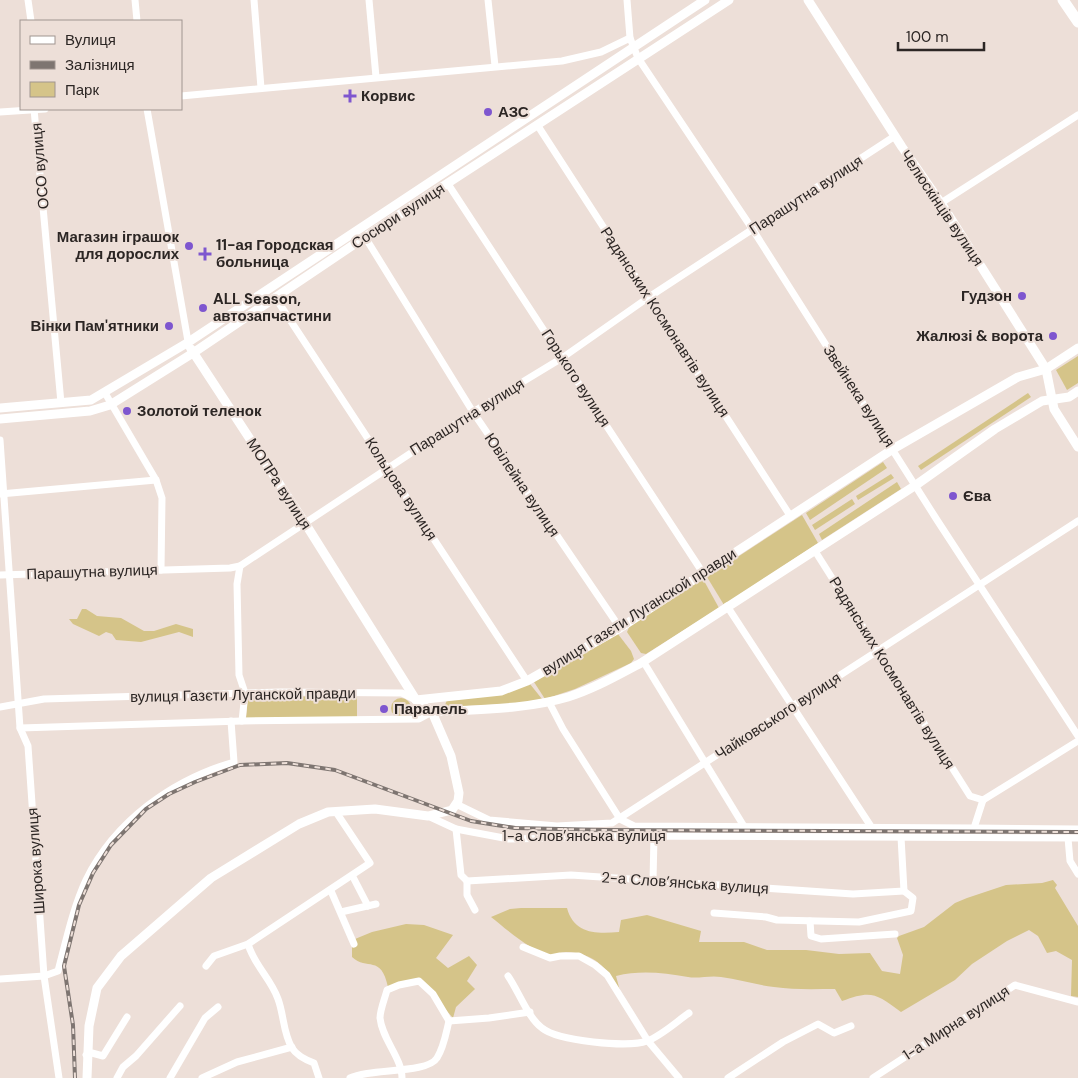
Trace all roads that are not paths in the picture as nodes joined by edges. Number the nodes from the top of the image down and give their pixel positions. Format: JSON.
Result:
{"nodes":[{"id":1,"x":28,"y":0,"type":"edge"},
{"id":2,"x":135,"y":0,"type":"edge"},
{"id":3,"x":254,"y":0,"type":"edge"},
{"id":4,"x":369,"y":0,"type":"edge"},
{"id":5,"x":488,"y":0,"type":"edge"},
{"id":6,"x":627,"y":0,"type":"edge"},
{"id":7,"x":706,"y":0,"type":"edge"},
{"id":8,"x":729,"y":0,"type":"edge"},
{"id":9,"x":808,"y":0,"type":"edge"},
{"id":10,"x":1063,"y":0,"type":"edge"},
{"id":11,"x":30,"y":20,"type":"edge"},
{"id":12,"x":137,"y":20,"type":"edge"},
{"id":13,"x":1078,"y":22,"type":"edge"},
{"id":14,"x":630,"y":38,"type":"junction"},
{"id":15,"x":633,"y":47,"type":"junction"},
{"id":16,"x":638,"y":58,"type":"junction"},
{"id":17,"x":495,"y":66,"type":"junction"},
{"id":18,"x":376,"y":77,"type":"junction"},
{"id":19,"x":261,"y":88,"type":"junction"},
{"id":20,"x":182,"y":96,"type":"edge"},
{"id":21,"x":23,"y":110,"type":"edge"},
{"id":22,"x":34,"y":110,"type":"edge"},
{"id":23,"x":147,"y":110,"type":"edge"},
{"id":24,"x":0,"y":112,"type":"edge"},
{"id":25,"x":1078,"y":115,"type":"edge"},
{"id":26,"x":538,"y":126,"type":"junction"},
{"id":27,"x":895,"y":136,"type":"junction"},
{"id":28,"x":448,"y":184,"type":"junction"},
{"id":29,"x":941,"y":203,"type":"junction"},
{"id":30,"x":753,"y":230,"type":"junction"},
{"id":31,"x":365,"y":237,"type":"junction"},
{"id":32,"x":275,"y":296,"type":"junction"},
{"id":33,"x":649,"y":297,"type":"junction"},
{"id":34,"x":190,"y":348,"type":"junction"},
{"id":35,"x":1078,"y":348,"type":"edge"},
{"id":36,"x":562,"y":358,"type":"junction"},
{"id":37,"x":1046,"y":369,"type":"junction"},
{"id":38,"x":1078,"y":391,"type":"edge"},
{"id":39,"x":105,"y":393,"type":"junction"},
{"id":40,"x":1054,"y":400,"type":"junction"},
{"id":41,"x":61,"y":404,"type":"junction"},
{"id":42,"x":110,"y":405,"type":"junction"},
{"id":43,"x":0,"y":408,"type":"edge"},
{"id":44,"x":473,"y":412,"type":"junction"},
{"id":45,"x":0,"y":419,"type":"edge"},
{"id":46,"x":0,"y":440,"type":"edge"},
{"id":47,"x":1078,"y":447,"type":"edge"},
{"id":48,"x":893,"y":449,"type":"junction"},
{"id":49,"x":387,"y":468,"type":"junction"},
{"id":50,"x":156,"y":480,"type":"junction"},
{"id":51,"x":916,"y":485,"type":"junction"},
{"id":52,"x":2,"y":494,"type":"edge"},
{"id":53,"x":791,"y":517,"type":"junction"},
{"id":54,"x":1078,"y":521,"type":"edge"},
{"id":55,"x":305,"y":523,"type":"junction"},
{"id":56,"x":815,"y":551,"type":"junction"},
{"id":57,"x":240,"y":566,"type":"junction"},
{"id":58,"x":161,"y":570,"type":"junction"},
{"id":59,"x":703,"y":573,"type":"junction"},
{"id":60,"x":0,"y":575,"type":"edge"},
{"id":61,"x":11,"y":575,"type":"junction"},
{"id":62,"x":981,"y":586,"type":"junction"},
{"id":63,"x":727,"y":606,"type":"junction"},
{"id":64,"x":620,"y":628,"type":"junction"},
{"id":65,"x":878,"y":652,"type":"junction"},
{"id":66,"x":643,"y":661,"type":"junction"},
{"id":67,"x":527,"y":681,"type":"junction"},
{"id":68,"x":245,"y":693,"type":"junction"},
{"id":69,"x":416,"y":700,"type":"junction"},
{"id":70,"x":549,"y":702,"type":"junction"},
{"id":71,"x":19,"y":705,"type":"junction"},
{"id":72,"x":793,"y":706,"type":"junction"},
{"id":73,"x":0,"y":707,"type":"edge"},
{"id":74,"x":432,"y":712,"type":"junction"},
{"id":75,"x":231,"y":721,"type":"junction"},
{"id":76,"x":242,"y":721,"type":"junction"},
{"id":77,"x":20,"y":728,"type":"junction"},
{"id":78,"x":1078,"y":736,"type":"edge"},
{"id":79,"x":1078,"y":741,"type":"edge"},
{"id":80,"x":707,"y":762,"type":"junction"},
{"id":81,"x":983,"y":800,"type":"junction"},
{"id":82,"x":456,"y":804,"type":"junction"},
{"id":83,"x":336,"y":812,"type":"junction"},
{"id":84,"x":428,"y":816,"type":"junction"},
{"id":85,"x":620,"y":819,"type":"junction"},
{"id":86,"x":746,"y":828,"type":"junction"},
{"id":87,"x":872,"y":828,"type":"junction"},
{"id":88,"x":974,"y":828,"type":"junction"},
{"id":89,"x":456,"y":829,"type":"junction"},
{"id":90,"x":1078,"y":829,"type":"edge"},
{"id":91,"x":654,"y":836,"type":"junction"},
{"id":92,"x":901,"y":837,"type":"junction"},
{"id":93,"x":1068,"y":838,"type":"junction"},
{"id":94,"x":1078,"y":838,"type":"edge"},
{"id":95,"x":1078,"y":874,"type":"edge"},
{"id":96,"x":353,"y":877,"type":"junction"},
{"id":97,"x":467,"y":881,"type":"junction"},
{"id":98,"x":653,"y":881,"type":"junction"},
{"id":99,"x":331,"y":890,"type":"junction"},
{"id":100,"x":904,"y":891,"type":"junction"},
{"id":101,"x":376,"y":904,"type":"dead end"},
{"id":102,"x":368,"y":906,"type":"junction"},
{"id":103,"x":475,"y":910,"type":"dead end"},
{"id":104,"x":340,"y":912,"type":"junction"},
{"id":105,"x":714,"y":912,"type":"dead end"},
{"id":106,"x":810,"y":921,"type":"junction"},
{"id":107,"x":895,"y":934,"type":"dead end"},
{"id":108,"x":248,"y":944,"type":"junction"},
{"id":109,"x":354,"y":944,"type":"dead end"},
{"id":110,"x":523,"y":947,"type":"dead end"},
{"id":111,"x":206,"y":966,"type":"dead end"},
{"id":112,"x":44,"y":976,"type":"junction"},
{"id":113,"x":508,"y":976,"type":"dead end"},
{"id":114,"x":0,"y":978,"type":"edge"},
{"id":115,"x":1078,"y":1002,"type":"edge"},
{"id":116,"x":180,"y":1006,"type":"dead end"},
{"id":117,"x":218,"y":1007,"type":"dead end"},
{"id":118,"x":530,"y":1012,"type":"junction"},
{"id":119,"x":689,"y":1013,"type":"dead end"},
{"id":120,"x":127,"y":1017,"type":"dead end"},
{"id":121,"x":449,"y":1021,"type":"junction"},
{"id":122,"x":851,"y":1026,"type":"dead end"},
{"id":123,"x":648,"y":1041,"type":"junction"},
{"id":124,"x":292,"y":1047,"type":"junction"},
{"id":125,"x":86,"y":1055,"type":"junction"},
{"id":126,"x":402,"y":1069,"type":"junction"},
{"id":127,"x":58,"y":1078,"type":"edge"},
{"id":128,"x":87,"y":1078,"type":"edge"},
{"id":129,"x":117,"y":1078,"type":"edge"},
{"id":130,"x":170,"y":1078,"type":"edge"},
{"id":131,"x":202,"y":1078,"type":"edge"},
{"id":132,"x":319,"y":1078,"type":"edge"},
{"id":133,"x":350,"y":1078,"type":"edge"},
{"id":134,"x":402,"y":1078,"type":"edge"},
{"id":135,"x":679,"y":1078,"type":"edge"},
{"id":136,"x":728,"y":1078,"type":"edge"},
{"id":137,"x":873,"y":1078,"type":"edge"}],
"edges":[{"from":1,"to":11,"type":"street"},
{"from":2,"to":12,"type":"street"},
{"from":3,"to":19,"type":"street"},
{"from":4,"to":18,"type":"street"},
{"from":5,"to":17,"type":"street"},
{"from":6,"to":14,"type":"street"},
{"from":7,"to":15,"type":"street","name":"Сосюри вулиця"},
{"from":8,"to":16,"type":"street","name":"Сосюри вулиця"},
{"from":9,"to":27,"type":"street","name":"Челюскінців вулиця"},
{"from":10,"to":13,"type":"main road"},
{"from":14,"to":15,"type":"street","name":"Звейнека вулиця"},
{"from":14,"to":17,"type":"street"},
{"from":15,"to":16,"type":"street","name":"Звейнека вулиця"},
{"from":15,"to":34,"type":"street","name":"Сосюри вулиця"},
{"from":16,"to":26,"type":"street","name":"Сосюри вулиця"},
{"from":16,"to":30,"type":"street","name":"Звейнека вулиця"},
{"from":17,"to":18,"type":"street"},
{"from":18,"to":19,"type":"street"},
{"from":19,"to":20,"type":"street"},
{"from":21,"to":24,"type":"street"},
{"from":22,"to":41,"type":"street","name":"ОСО вулиця"},
{"from":23,"to":34,"type":"street","name":"МОПРа вулиця"},
{"from":25,"to":29,"type":"street"},
{"from":26,"to":28,"type":"street","name":"Сосюри вулиця"},
{"from":26,"to":33,"type":"street","name":"Радянських Космонавтів вулиця"},
{"from":27,"to":29,"type":"street","name":"Челюскінців вулиця"},
{"from":27,"to":30,"type":"street","name":"Парашутна вулиця"},
{"from":28,"to":31,"type":"street","name":"Сосюри вулиця"},
{"from":28,"to":36,"type":"street","name":"Горького вулиця"},
{"from":29,"to":37,"type":"street","name":"Челюскінців вулиця"},
{"from":30,"to":33,"type":"street","name":"Парашутна вулиця"},
{"from":30,"to":48,"type":"street","name":"Звейнека вулиця"},
{"from":31,"to":32,"type":"street","name":"Сосюри вулиця"},
{"from":31,"to":44,"type":"street","name":"Ювілейна вулиця"},
{"from":32,"to":34,"type":"street","name":"Сосюри вулиця"},
{"from":32,"to":49,"type":"street","name":"Кольцова вулиця"},
{"from":33,"to":36,"type":"street","name":"Парашутна вулиця"},
{"from":33,"to":53,"type":"street","name":"Радянських Космонавтів вулиця"},
{"from":34,"to":39,"type":"street","name":"Сосюри вулиця"},
{"from":34,"to":42,"type":"street","name":"Сосюри вулиця"},
{"from":34,"to":55,"type":"street","name":"МОПРа вулиця"},
{"from":35,"to":37,"type":"street","name":"вулиця Газєти Луганской правди"},
{"from":36,"to":44,"type":"street","name":"Парашутна вулиця"},
{"from":36,"to":59,"type":"street","name":"Горького вулиця"},
{"from":37,"to":40,"type":"street","name":"Челюскінців вулиця"},
{"from":37,"to":48,"type":"street","name":"вулиця Газєти Луганской правди"},
{"from":38,"to":40,"type":"street","name":"вулиця Газєти Луганской правди"},
{"from":39,"to":41,"type":"street","name":"Сосюри вулиця"},
{"from":39,"to":42,"type":"street"},
{"from":40,"to":47,"type":"street","name":"Челюскінців вулиця"},
{"from":40,"to":51,"type":"street","name":"вулиця Газєти Луганской правди"},
{"from":41,"to":43,"type":"street","name":"Сосюри вулиця"},
{"from":42,"to":45,"type":"street","name":"Сосюри вулиця"},
{"from":42,"to":50,"type":"street"},
{"from":44,"to":49,"type":"street","name":"Парашутна вулиця"},
{"from":44,"to":64,"type":"street","name":"Ювілейна вулиця"},
{"from":46,"to":52,"type":"street"},
{"from":48,"to":51,"type":"street","name":"Звейнека вулиця"},
{"from":48,"to":53,"type":"street","name":"вулиця Газєти Луганской правди"},
{"from":49,"to":55,"type":"street","name":"Парашутна вулиця"},
{"from":49,"to":67,"type":"street","name":"Кольцова вулиця"},
{"from":50,"to":52,"type":"street"},
{"from":50,"to":58,"type":"street"},
{"from":51,"to":56,"type":"street","name":"вулиця Газєти Луганской правди"},
{"from":51,"to":62,"type":"street","name":"Звейнека вулиця"},
{"from":52,"to":61,"type":"street"},
{"from":53,"to":59,"type":"street","name":"вулиця Газєти Луганской правди"},
{"from":54,"to":62,"type":"street","name":"Чайковського вулиця"},
{"from":55,"to":57,"type":"street","name":"Парашутна вулиця"},
{"from":55,"to":69,"type":"street","name":"МОПРа вулиця"},
{"from":56,"to":63,"type":"street","name":"вулиця Газєти Луганской правди"},
{"from":56,"to":65,"type":"street","name":"Радянських Космонавтів вулиця"},
{"from":57,"to":58,"type":"street","name":"Парашутна вулиця"},
{"from":57,"to":68,"type":"street"},
{"from":58,"to":61,"type":"street","name":"Парашутна вулиця"},
{"from":59,"to":64,"type":"street","name":"вулиця Газєти Луганской правди"},
{"from":60,"to":61,"type":"street","name":"Парашутна вулиця"},
{"from":61,"to":71,"type":"street"},
{"from":62,"to":65,"type":"street","name":"Чайковського вулиця"},
{"from":62,"to":78,"type":"street","name":"Звейнека вулиця"},
{"from":63,"to":66,"type":"street","name":"вулиця Газєти Луганской правди"},
{"from":63,"to":72,"type":"street"},
{"from":64,"to":67,"type":"street","name":"вулиця Газєти Луганской правди"},
{"from":65,"to":72,"type":"street","name":"Чайковського вулиця"},
{"from":65,"to":81,"type":"street","name":"Радянських Космонавтів вулиця"},
{"from":66,"to":70,"type":"street","name":"вулиця Газєти Луганской правди"},
{"from":66,"to":80,"type":"street"},
{"from":67,"to":69,"type":"street","name":"вулиця Газєти Луганской правди"},
{"from":68,"to":69,"type":"street","name":"вулиця Газєти Луганской правди"},
{"from":68,"to":71,"type":"street","name":"вулиця Газєти Луганской правди"},
{"from":68,"to":76,"type":"street"},
{"from":69,"to":74,"type":"street"},
{"from":70,"to":74,"type":"street","name":"вулиця Газєти Луганской правди"},
{"from":70,"to":85,"type":"street"},
{"from":71,"to":73,"type":"street","name":"вулиця Газєти Луганской правди"},
{"from":71,"to":77,"type":"street"},
{"from":72,"to":80,"type":"street","name":"Чайковського вулиця"},
{"from":72,"to":87,"type":"street"},
{"from":74,"to":76,"type":"street","name":"вулиця Газєти Луганской правди"},
{"from":74,"to":82,"type":"street"},
{"from":75,"to":76,"type":"street","name":"вулиця Газєти Луганской правди"},
{"from":75,"to":77,"type":"street","name":"вулиця Газєти Луганской правди"},
{"from":75,"to":112,"type":"street"},
{"from":77,"to":112,"type":"street","name":"Широка вулиця"},
{"from":79,"to":81,"type":"street"},
{"from":80,"to":85,"type":"street","name":"Чайковського вулиця"},
{"from":80,"to":86,"type":"street"},
{"from":81,"to":88,"type":"street"},
{"from":82,"to":84,"type":"street"},
{"from":82,"to":85,"type":"street","name":"Чайковського вулиця"},
{"from":83,"to":84,"type":"street","name":"1-а Слов’янська вулиця"},
{"from":83,"to":96,"type":"street"},
{"from":83,"to":125,"type":"street","name":"1-а Слов’янська вулиця"},
{"from":84,"to":89,"type":"street","name":"1-а Слов’янська вулиця"},
{"from":85,"to":86,"type":"street"},
{"from":86,"to":87,"type":"street"},
{"from":87,"to":88,"type":"street"},
{"from":88,"to":90,"type":"street"},
{"from":89,"to":91,"type":"street","name":"1-а Слов’янська вулиця"},
{"from":89,"to":97,"type":"street"},
{"from":91,"to":92,"type":"street","name":"1-а Слов’янська вулиця"},
{"from":91,"to":98,"type":"street"},
{"from":92,"to":93,"type":"street","name":"1-а Слов’янська вулиця"},
{"from":92,"to":100,"type":"street"},
{"from":93,"to":94,"type":"street","name":"1-а Слов’янська вулиця"},
{"from":93,"to":95,"type":"street"},
{"from":96,"to":99,"type":"street"},
{"from":96,"to":102,"type":"street"},
{"from":97,"to":98,"type":"street","name":"2-а Слов’янська вулиця"},
{"from":97,"to":103,"type":"street"},
{"from":98,"to":100,"type":"street","name":"2-а Слов’янська вулиця"},
{"from":99,"to":104,"type":"street"},
{"from":99,"to":108,"type":"street"},
{"from":100,"to":106,"type":"street"},
{"from":101,"to":102,"type":"street"},
{"from":102,"to":104,"type":"street"},
{"from":104,"to":109,"type":"street"},
{"from":105,"to":106,"type":"street"},
{"from":106,"to":107,"type":"street"},
{"from":108,"to":111,"type":"street"},
{"from":108,"to":124,"type":"street"},
{"from":110,"to":123,"type":"street"},
{"from":112,"to":114,"type":"street"},
{"from":112,"to":127,"type":"street","name":"Широка вулиця"},
{"from":113,"to":118,"type":"street"},
{"from":115,"to":137,"type":"street","name":"1-а Мирна вулиця"},
{"from":116,"to":129,"type":"street"},
{"from":117,"to":130,"type":"street"},
{"from":118,"to":121,"type":"street"},
{"from":118,"to":123,"type":"street"},
{"from":119,"to":123,"type":"street"},
{"from":120,"to":125,"type":"street"},
{"from":121,"to":126,"type":"street"},
{"from":121,"to":126,"type":"street"},
{"from":122,"to":136,"type":"street"},
{"from":123,"to":135,"type":"street"},
{"from":124,"to":131,"type":"street"},
{"from":124,"to":132,"type":"street"},
{"from":125,"to":128,"type":"street","name":"1-а Слов’янська вулиця"},
{"from":126,"to":133,"type":"street"},
{"from":126,"to":134,"type":"street"}]}
